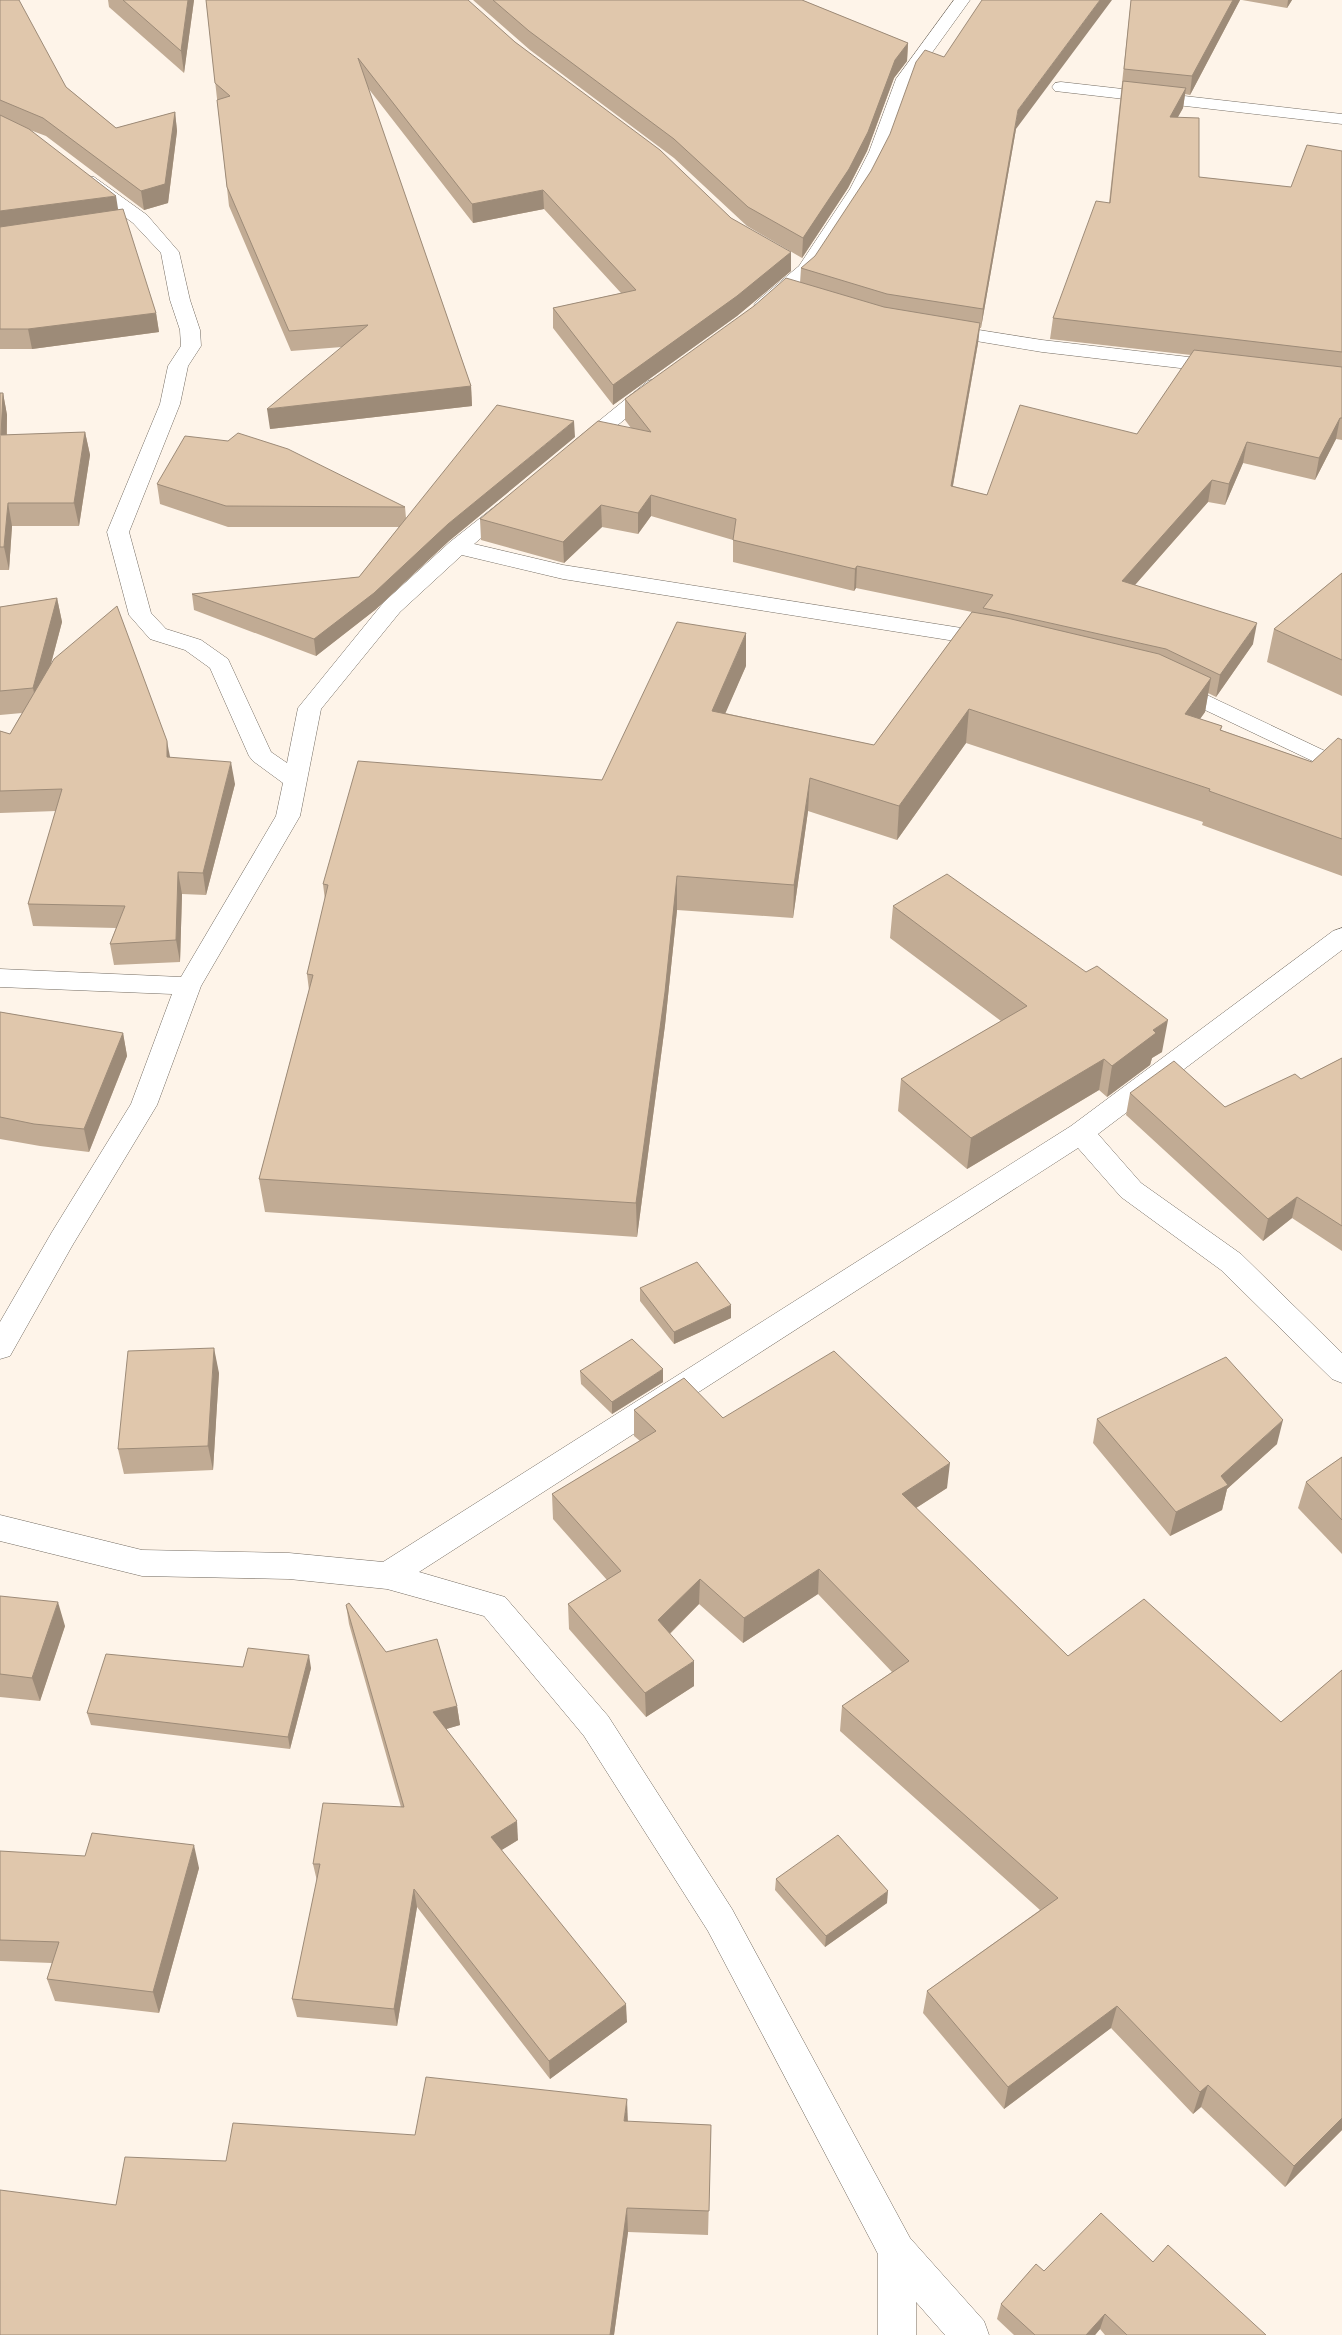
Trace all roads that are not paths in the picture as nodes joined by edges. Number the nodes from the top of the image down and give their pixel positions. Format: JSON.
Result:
{"nodes":[{"id":1,"x":962,"y":0,"type":"edge"},
{"id":2,"x":1061,"y":87,"type":"dead end"},
{"id":3,"x":1342,"y":119,"type":"edge"},
{"id":4,"x":73,"y":169,"type":"edge"},
{"id":5,"x":140,"y":219,"type":"junction"},
{"id":6,"x":114,"y":222,"type":"edge"},
{"id":7,"x":782,"y":290,"type":"junction"},
{"id":8,"x":805,"y":296,"type":"edge"},
{"id":9,"x":744,"y":321,"type":"edge"},
{"id":10,"x":920,"y":326,"type":"edge"},
{"id":11,"x":1245,"y":370,"type":"edge"},
{"id":12,"x":675,"y":371,"type":"edge"},
{"id":13,"x":562,"y":461,"type":"edge"},
{"id":14,"x":525,"y":492,"type":"edge"},
{"id":15,"x":458,"y":547,"type":"junction"},
{"id":16,"x":1013,"y":644,"type":"edge"},
{"id":17,"x":1153,"y":678,"type":"edge"},
{"id":18,"x":1342,"y":768,"type":"edge"},
{"id":19,"x":295,"y":780,"type":"junction"},
{"id":20,"x":1342,"y":936,"type":"edge"},
{"id":21,"x":0,"y":978,"type":"edge"},
{"id":22,"x":188,"y":986,"type":"junction"},
{"id":23,"x":1081,"y":1133,"type":"junction"},
{"id":24,"x":0,"y":1348,"type":"edge"},
{"id":25,"x":1342,"y":1371,"type":"edge"},
{"id":26,"x":0,"y":1528,"type":"edge"},
{"id":27,"x":387,"y":1576,"type":"junction"},
{"id":28,"x":897,"y":2251,"type":"junction"},
{"id":29,"x":897,"y":2335,"type":"edge"},
{"id":30,"x":970,"y":2335,"type":"edge"}],
"edges":[{"from":1,"to":7,"type":"street"},
{"from":2,"to":3,"type":"street"},
{"from":4,"to":5,"type":"street"},
{"from":5,"to":6,"type":"street"},
{"from":5,"to":19,"type":"street"},
{"from":7,"to":8,"type":"street"},
{"from":7,"to":9,"type":"street"},
{"from":10,"to":11,"type":"street"},
{"from":12,"to":13,"type":"street"},
{"from":14,"to":15,"type":"street"},
{"from":15,"to":16,"type":"street"},
{"from":15,"to":19,"type":"street"},
{"from":17,"to":18,"type":"street"},
{"from":19,"to":22,"type":"street"},
{"from":20,"to":23,"type":"street"},
{"from":21,"to":22,"type":"street"},
{"from":22,"to":24,"type":"street"},
{"from":23,"to":25,"type":"street"},
{"from":23,"to":27,"type":"street"},
{"from":26,"to":27,"type":"street"},
{"from":27,"to":28,"type":"street"},
{"from":28,"to":29,"type":"street"},
{"from":28,"to":30,"type":"street"}]}
